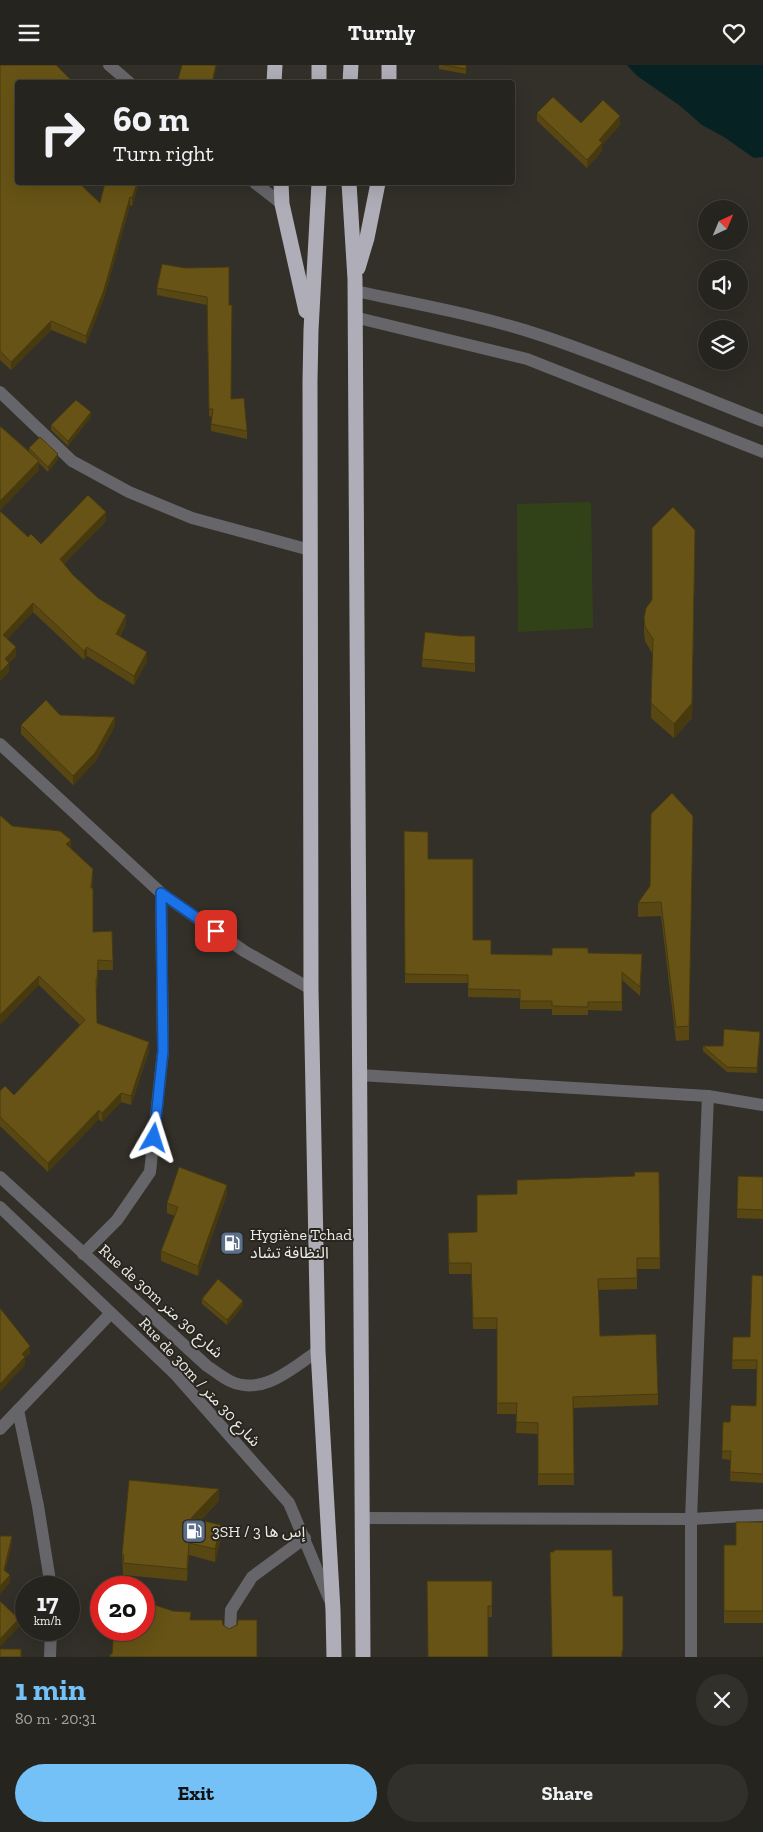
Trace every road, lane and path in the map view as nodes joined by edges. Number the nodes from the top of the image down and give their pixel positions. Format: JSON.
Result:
{"nodes":[{"id":1,"x":109,"y":65,"type":"edge"},
{"id":2,"x":275,"y":65,"type":"edge"},
{"id":3,"x":319,"y":65,"type":"edge"},
{"id":4,"x":350,"y":65,"type":"edge"},
{"id":5,"x":389,"y":65,"type":"edge"},
{"id":6,"x":126,"y":80,"type":"edge"},
{"id":7,"x":274,"y":80,"type":"edge"},
{"id":8,"x":319,"y":80,"type":"edge"},
{"id":9,"x":350,"y":80,"type":"edge"},
{"id":10,"x":389,"y":80,"type":"edge"},
{"id":11,"x":258,"y":185,"type":"edge"},
{"id":12,"x":281,"y":185,"type":"edge"},
{"id":13,"x":319,"y":185,"type":"edge"},
{"id":14,"x":349,"y":185,"type":"edge"},
{"id":15,"x":378,"y":185,"type":"edge"},
{"id":16,"x":282,"y":203,"type":"junction"},
{"id":17,"x":355,"y":285,"type":"junction"},
{"id":18,"x":354,"y":317,"type":"junction"},
{"id":19,"x":310,"y":330,"type":"junction"},
{"id":20,"x":0,"y":393,"type":"edge"},
{"id":21,"x":763,"y":421,"type":"edge"},
{"id":22,"x":763,"y":451,"type":"edge"},
{"id":23,"x":310,"y":550,"type":"junction"},
{"id":24,"x":0,"y":744,"type":"edge"},
{"id":25,"x":161,"y":893,"type":"junction"},
{"id":26,"x":311,"y":989,"type":"junction"},
{"id":27,"x":359,"y":1075,"type":"junction"},
{"id":28,"x":708,"y":1096,"type":"junction"},
{"id":29,"x":763,"y":1105,"type":"edge"},
{"id":30,"x":0,"y":1177,"type":"edge"},
{"id":31,"x":0,"y":1207,"type":"edge"},
{"id":32,"x":83,"y":1254,"type":"junction"},
{"id":33,"x":111,"y":1313,"type":"junction"},
{"id":34,"x":318,"y":1351,"type":"junction"},
{"id":35,"x":18,"y":1410,"type":"junction"},
{"id":36,"x":0,"y":1429,"type":"edge"},
{"id":37,"x":763,"y":1515,"type":"edge"},
{"id":38,"x":362,"y":1518,"type":"junction"},
{"id":39,"x":691,"y":1519,"type":"junction"},
{"id":40,"x":304,"y":1538,"type":"junction"},
{"id":41,"x":49,"y":1576,"type":"edge"},
{"id":42,"x":333,"y":1610,"type":"junction"},
{"id":43,"x":230,"y":1633,"type":"edge"},
{"id":44,"x":51,"y":1641,"type":"edge"},
{"id":45,"x":50,"y":1657,"type":"edge"},
{"id":46,"x":334,"y":1657,"type":"edge"},
{"id":47,"x":363,"y":1657,"type":"edge"},
{"id":48,"x":690,"y":1657,"type":"edge"}],
"edges":[{"from":1,"to":6,"type":"street"},
{"from":2,"to":7,"type":"highway"},
{"from":3,"to":8,"type":"highway"},
{"from":4,"to":9,"type":"highway"},
{"from":5,"to":10,"type":"highway"},
{"from":11,"to":16,"type":"street"},
{"from":12,"to":16,"type":"highway"},
{"from":13,"to":19,"type":"highway"},
{"from":14,"to":17,"type":"highway"},
{"from":15,"to":17,"type":"highway"},
{"from":16,"to":19,"type":"highway"},
{"from":17,"to":18,"type":"highway"},
{"from":17,"to":21,"type":"street"},
{"from":18,"to":22,"type":"street"},
{"from":18,"to":27,"type":"highway"},
{"from":19,"to":23,"type":"highway"},
{"from":20,"to":23,"type":"street"},
{"from":23,"to":26,"type":"highway"},
{"from":24,"to":25,"type":"street"},
{"from":25,"to":26,"type":"street"},
{"from":25,"to":32,"type":"street"},
{"from":26,"to":34,"type":"highway"},
{"from":27,"to":28,"type":"street"},
{"from":27,"to":38,"type":"highway"},
{"from":28,"to":29,"type":"street"},
{"from":28,"to":39,"type":"street"},
{"from":30,"to":32,"type":"street","name":"Rue de 30m شارع 30 متر"},
{"from":31,"to":33,"type":"street","name":"Rue de 30m / شارع 30 متر"},
{"from":32,"to":34,"type":"street","name":"Rue de 30m شارع 30 متر"},
{"from":33,"to":35,"type":"street"},
{"from":33,"to":40,"type":"street","name":"Rue de 30m / شارع 30 متر"},
{"from":34,"to":42,"type":"highway"},
{"from":35,"to":36,"type":"street"},
{"from":35,"to":41,"type":"street"},
{"from":37,"to":39,"type":"street"},
{"from":38,"to":39,"type":"street"},
{"from":38,"to":47,"type":"highway"},
{"from":39,"to":48,"type":"street"},
{"from":40,"to":42,"type":"street","name":"Rue de 30m / شارع 30 متر"},
{"from":40,"to":43,"type":"street"},
{"from":42,"to":46,"type":"highway"},
{"from":44,"to":45,"type":"street"}]}
